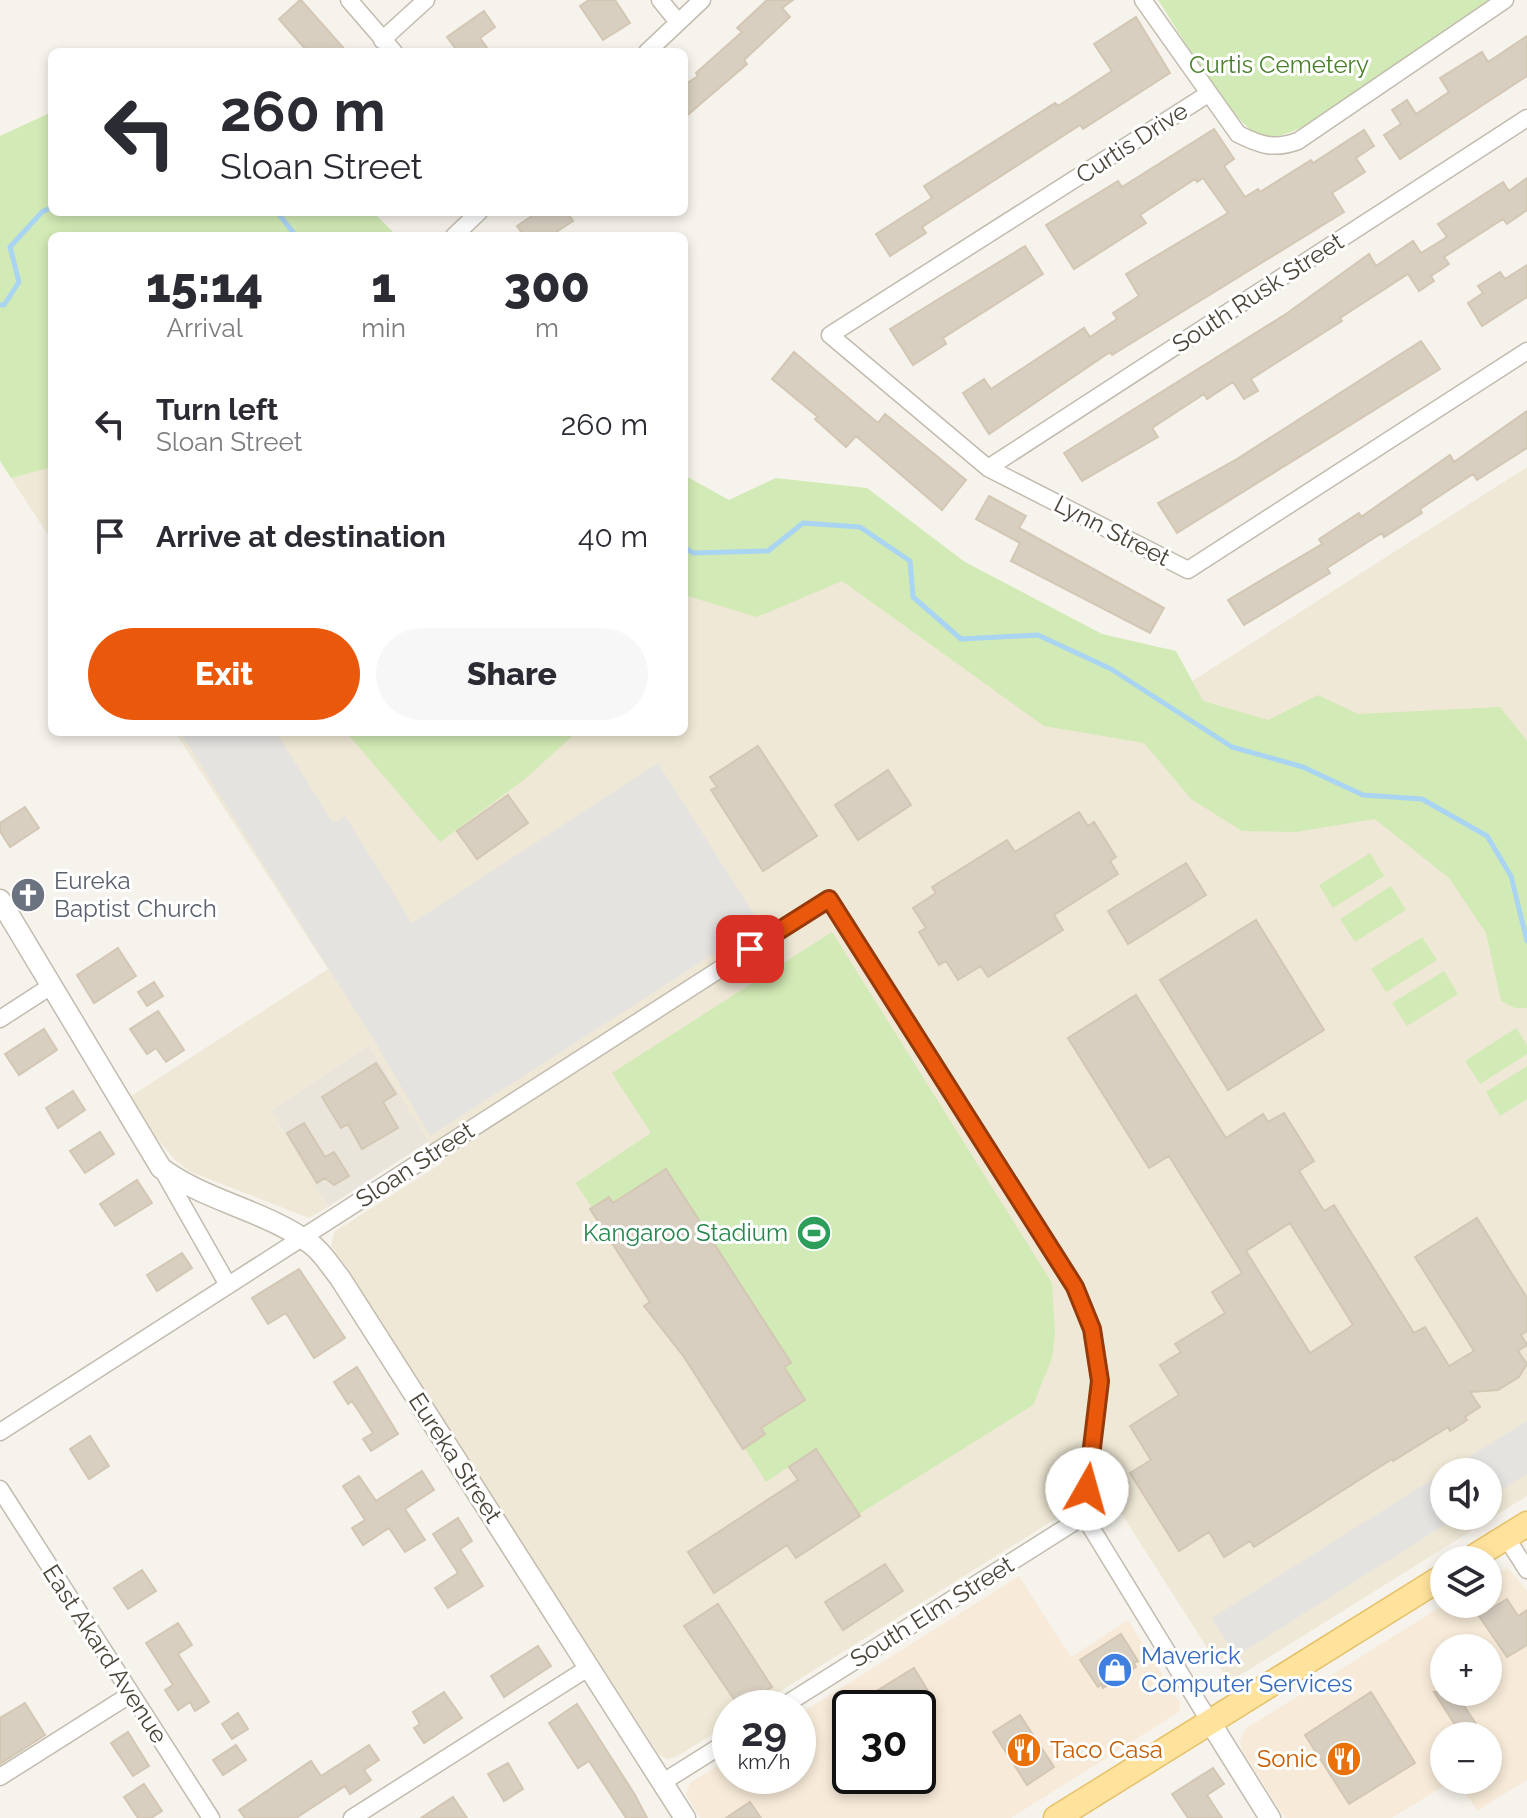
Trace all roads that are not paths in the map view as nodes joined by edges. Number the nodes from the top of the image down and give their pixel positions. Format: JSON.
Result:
{"nodes":[{"id":1,"x":349,"y":0,"type":"edge"},
{"id":2,"x":426,"y":0,"type":"edge"},
{"id":3,"x":660,"y":0,"type":"edge"},
{"id":4,"x":702,"y":0,"type":"edge"},
{"id":5,"x":1143,"y":0,"type":"edge"},
{"id":6,"x":1505,"y":0,"type":"edge"},
{"id":7,"x":678,"y":22,"type":"junction"},
{"id":8,"x":388,"y":46,"type":"edge"},
{"id":9,"x":651,"y":48,"type":"edge"},
{"id":10,"x":1208,"y":94,"type":"junction"},
{"id":11,"x":1527,"y":118,"type":"edge"},
{"id":12,"x":475,"y":216,"type":"edge"},
{"id":13,"x":458,"y":232,"type":"edge"},
{"id":14,"x":830,"y":335,"type":"joint"},
{"id":15,"x":1527,"y":351,"type":"edge"},
{"id":16,"x":988,"y":468,"type":"junction"},
{"id":17,"x":0,"y":900,"type":"edge"},
{"id":18,"x":51,"y":986,"type":"junction"},
{"id":19,"x":0,"y":1019,"type":"edge"},
{"id":20,"x":161,"y":1168,"type":"junction"},
{"id":21,"x":301,"y":1238,"type":"junction"},
{"id":22,"x":228,"y":1285,"type":"junction"},
{"id":23,"x":0,"y":1432,"type":"edge"},
{"id":24,"x":0,"y":1489,"type":"edge"},
{"id":25,"x":1084,"y":1516,"type":"junction"},
{"id":26,"x":1527,"y":1524,"type":"edge"},
{"id":27,"x":1506,"y":1537,"type":"junction"},
{"id":28,"x":1492,"y":1546,"type":"edge"},
{"id":29,"x":1527,"y":1570,"type":"edge"},
{"id":30,"x":1430,"y":1585,"type":"edge"},
{"id":31,"x":588,"y":1668,"type":"junction"},
{"id":32,"x":808,"y":1690,"type":"edge"},
{"id":33,"x":131,"y":1694,"type":"junction"},
{"id":34,"x":1210,"y":1722,"type":"junction"},
{"id":35,"x":712,"y":1751,"type":"edge"},
{"id":36,"x":0,"y":1777,"type":"edge"},
{"id":37,"x":663,"y":1782,"type":"junction"},
{"id":38,"x":211,"y":1818,"type":"edge"},
{"id":39,"x":352,"y":1818,"type":"edge"},
{"id":40,"x":685,"y":1818,"type":"edge"},
{"id":41,"x":1056,"y":1818,"type":"edge"},
{"id":42,"x":1270,"y":1818,"type":"edge"}],
"edges":[{"from":1,"to":8,"type":"street"},
{"from":2,"to":8,"type":"street"},
{"from":3,"to":7,"type":"street"},
{"from":4,"to":7,"type":"street"},
{"from":5,"to":10,"type":"street"},
{"from":6,"to":10,"type":"street","name":"Curtis Drive"},
{"from":7,"to":9,"type":"street"},
{"from":10,"to":14,"type":"street","name":"Curtis Drive"},
{"from":11,"to":16,"type":"street","name":"South Rusk Street"},
{"from":12,"to":13,"type":"street"},
{"from":14,"to":16,"type":"street","name":"Lynn Street"},
{"from":15,"to":16,"type":"street","name":"Lynn Street"},
{"from":17,"to":18,"type":"street","name":"Eureka Street"},
{"from":18,"to":19,"type":"street"},
{"from":18,"to":20,"type":"street","name":"Eureka Street"},
{"from":20,"to":21,"type":"street","name":"Eureka Street"},
{"from":20,"to":22,"type":"street","name":"Eureka Street"},
{"from":21,"to":22,"type":"street","name":"Sloan Street"},
{"from":21,"to":25,"type":"street","name":"Sloan Street"},
{"from":21,"to":31,"type":"street","name":"Eureka Street"},
{"from":22,"to":23,"type":"street","name":"Sloan Street"},
{"from":24,"to":33,"type":"street","name":"East Akard Avenue"},
{"from":25,"to":32,"type":"street","name":"South Elm Street"},
{"from":25,"to":34,"type":"street"},
{"from":26,"to":27,"type":"main road"},
{"from":27,"to":28,"type":"main road"},
{"from":27,"to":29,"type":"street"},
{"from":30,"to":34,"type":"main road"},
{"from":31,"to":37,"type":"street","name":"Eureka Street"},
{"from":31,"to":39,"type":"street"},
{"from":33,"to":36,"type":"street"},
{"from":33,"to":38,"type":"street","name":"East Akard Avenue"},
{"from":34,"to":41,"type":"main road"},
{"from":34,"to":42,"type":"street"},
{"from":35,"to":37,"type":"street"},
{"from":37,"to":40,"type":"street","name":"Eureka Street"}]}
